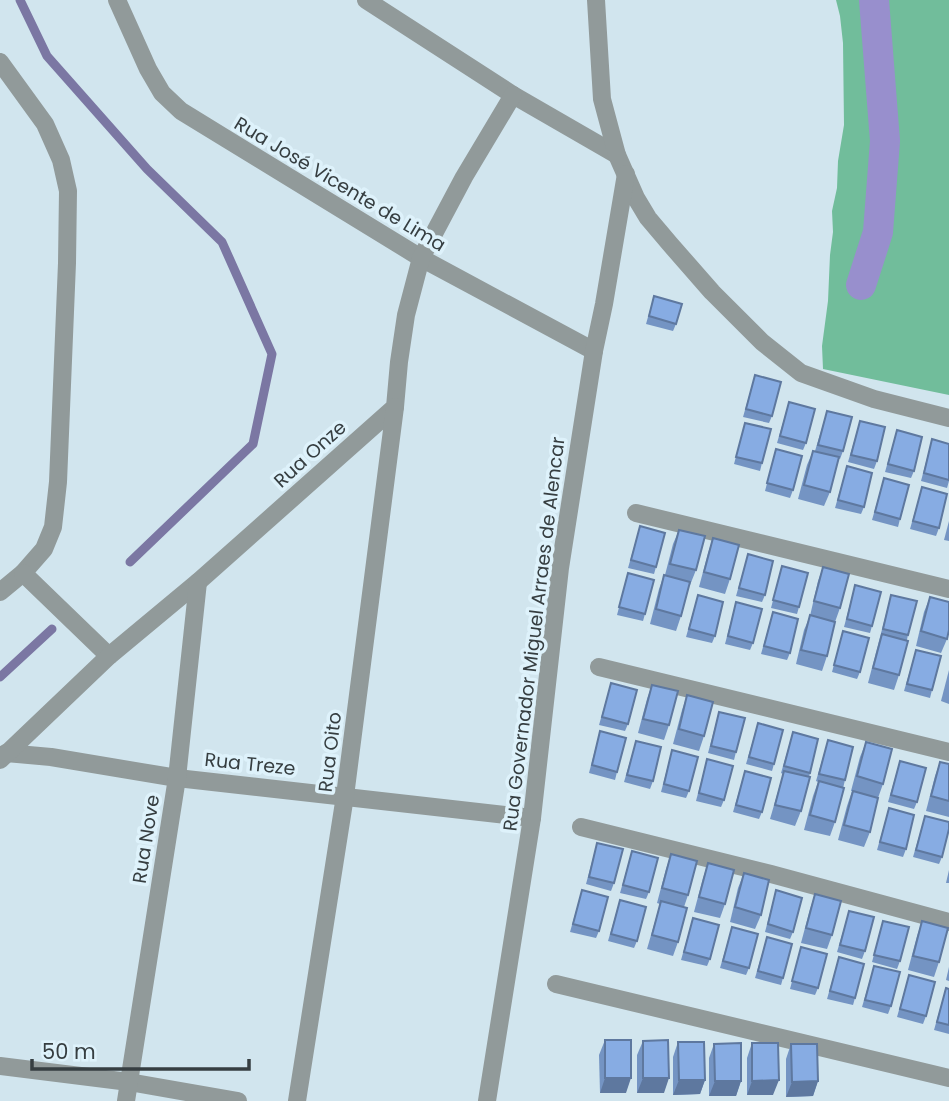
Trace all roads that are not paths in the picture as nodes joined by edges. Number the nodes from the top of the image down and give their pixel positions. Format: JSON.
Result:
{"nodes":[{"id":1,"x":117,"y":0,"type":"edge"},
{"id":2,"x":366,"y":0,"type":"edge"},
{"id":3,"x":596,"y":0,"type":"edge"},
{"id":4,"x":0,"y":62,"type":"edge"},
{"id":5,"x":513,"y":95,"type":"junction"},
{"id":6,"x":617,"y":155,"type":"junction"},
{"id":7,"x":626,"y":174,"type":"junction"},
{"id":8,"x":421,"y":258,"type":"junction"},
{"id":9,"x":594,"y":351,"type":"junction"},
{"id":10,"x":395,"y":407,"type":"junction"},
{"id":11,"x":949,"y":418,"type":"edge"},
{"id":12,"x":636,"y":513,"type":"dead end"},
{"id":13,"x":23,"y":573,"type":"junction"},
{"id":14,"x":198,"y":582,"type":"junction"},
{"id":15,"x":949,"y":590,"type":"edge"},
{"id":16,"x":0,"y":592,"type":"edge"},
{"id":17,"x":109,"y":656,"type":"junction"},
{"id":18,"x":599,"y":667,"type":"dead end"},
{"id":19,"x":949,"y":752,"type":"edge"},
{"id":20,"x":3,"y":757,"type":"edge"},
{"id":21,"x":177,"y":778,"type":"junction"},
{"id":22,"x":345,"y":796,"type":"junction"},
{"id":23,"x":531,"y":818,"type":"junction"},
{"id":24,"x":582,"y":827,"type":"dead end"},
{"id":25,"x":949,"y":922,"type":"edge"},
{"id":26,"x":556,"y":984,"type":"dead end"},
{"id":27,"x":0,"y":1066,"type":"edge"},
{"id":28,"x":949,"y":1077,"type":"edge"},
{"id":29,"x":129,"y":1082,"type":"junction"},
{"id":30,"x":126,"y":1101,"type":"edge"},
{"id":31,"x":238,"y":1101,"type":"edge"},
{"id":32,"x":297,"y":1101,"type":"edge"},
{"id":33,"x":487,"y":1101,"type":"edge"}],
"edges":[{"from":1,"to":8,"type":"street","name":"Rua José Vicente de Lima"},
{"from":2,"to":5,"type":"street"},
{"from":3,"to":6,"type":"street"},
{"from":4,"to":13,"type":"street"},
{"from":5,"to":6,"type":"street"},
{"from":5,"to":8,"type":"street"},
{"from":6,"to":7,"type":"street"},
{"from":7,"to":9,"type":"street","name":"Rua Governador Miguel Arraes de Alencar"},
{"from":7,"to":11,"type":"street"},
{"from":8,"to":9,"type":"street","name":"Rua José Vicente de Lima"},
{"from":8,"to":10,"type":"street"},
{"from":9,"to":23,"type":"street","name":"Rua Governador Miguel Arraes de Alencar"},
{"from":10,"to":14,"type":"street","name":"Rua Onze"},
{"from":10,"to":22,"type":"street","name":"Rua Oito"},
{"from":12,"to":15,"type":"street"},
{"from":13,"to":16,"type":"street"},
{"from":13,"to":17,"type":"street"},
{"from":14,"to":17,"type":"street","name":"Rua Onze"},
{"from":14,"to":21,"type":"street","name":"Rua Nove"},
{"from":17,"to":20,"type":"street","name":"Rua Onze"},
{"from":18,"to":19,"type":"street"},
{"from":20,"to":21,"type":"street","name":"Rua Treze"},
{"from":21,"to":22,"type":"street","name":"Rua Treze"},
{"from":21,"to":29,"type":"street","name":"Rua Nove"},
{"from":22,"to":23,"type":"street","name":"Rua Treze"},
{"from":22,"to":32,"type":"street","name":"Rua Oito"},
{"from":23,"to":33,"type":"street","name":"Rua Governador Miguel Arraes de Alencar"},
{"from":24,"to":25,"type":"street"},
{"from":26,"to":28,"type":"street"},
{"from":27,"to":29,"type":"street"},
{"from":29,"to":30,"type":"street","name":"Rua Nove"},
{"from":29,"to":31,"type":"street"}]}
